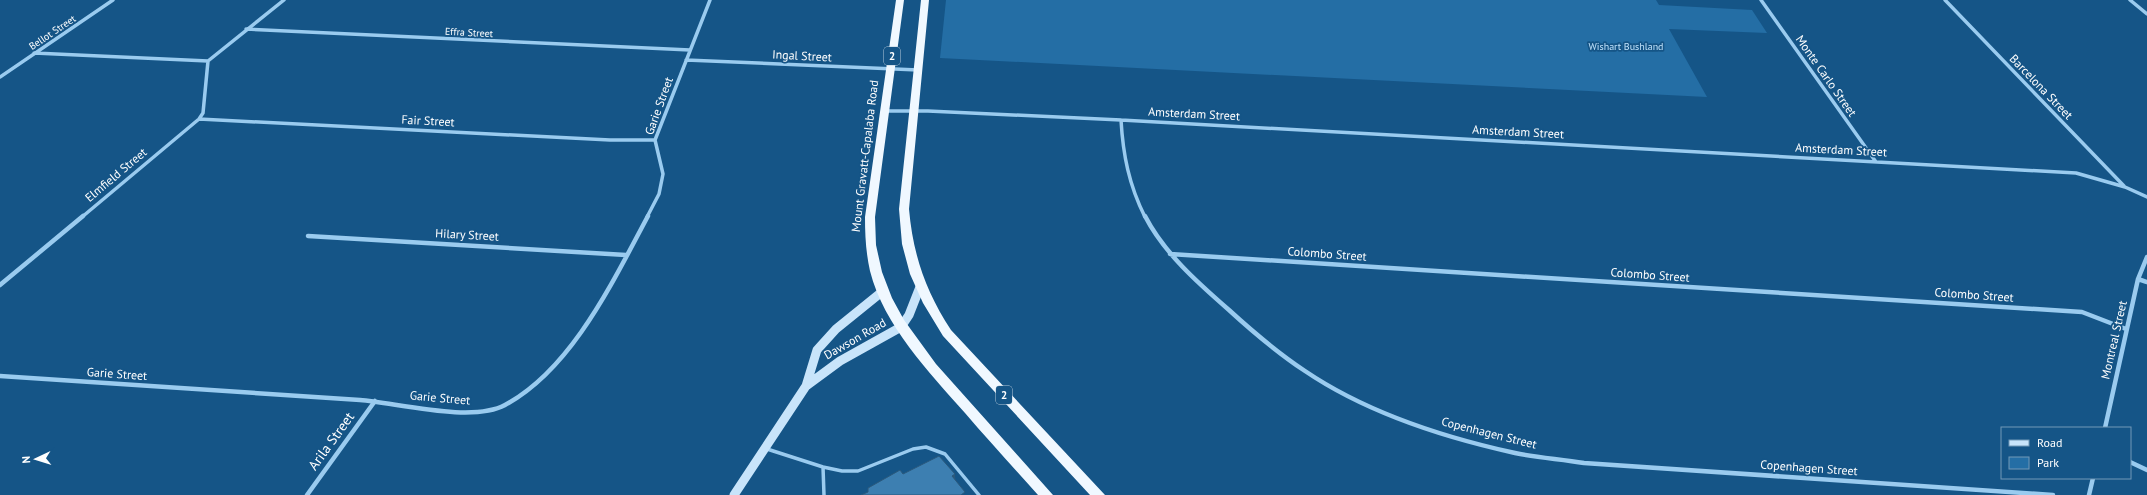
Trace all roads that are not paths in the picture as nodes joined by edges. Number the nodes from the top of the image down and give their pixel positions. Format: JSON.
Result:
{"nodes":[{"id":1,"x":113,"y":0,"type":"edge"},
{"id":2,"x":284,"y":0,"type":"edge"},
{"id":3,"x":710,"y":0,"type":"edge"},
{"id":4,"x":900,"y":0,"type":"edge"},
{"id":5,"x":925,"y":0,"type":"edge"},
{"id":6,"x":1761,"y":0,"type":"edge"},
{"id":7,"x":1945,"y":0,"type":"edge"},
{"id":8,"x":2130,"y":0,"type":"edge"},
{"id":9,"x":2147,"y":14,"type":"edge"},
{"id":10,"x":246,"y":29,"type":"junction"},
{"id":11,"x":690,"y":50,"type":"junction"},
{"id":12,"x":34,"y":54,"type":"junction"},
{"id":13,"x":686,"y":60,"type":"junction"},
{"id":14,"x":208,"y":61,"type":"junction"},
{"id":15,"x":890,"y":69,"type":"junction"},
{"id":16,"x":918,"y":70,"type":"junction"},
{"id":17,"x":0,"y":77,"type":"edge"},
{"id":18,"x":884,"y":111,"type":"junction"},
{"id":19,"x":914,"y":111,"type":"junction"},
{"id":20,"x":199,"y":119,"type":"junction"},
{"id":21,"x":1121,"y":120,"type":"junction"},
{"id":22,"x":655,"y":140,"type":"junction"},
{"id":23,"x":1876,"y":162,"type":"junction"},
{"id":24,"x":2125,"y":187,"type":"junction"},
{"id":25,"x":2147,"y":197,"type":"edge"},
{"id":26,"x":308,"y":236,"type":"dead end"},
{"id":27,"x":1170,"y":254,"type":"junction"},
{"id":28,"x":626,"y":255,"type":"junction"},
{"id":29,"x":2147,"y":257,"type":"edge"},
{"id":30,"x":2138,"y":279,"type":"junction"},
{"id":31,"x":2147,"y":282,"type":"edge"},
{"id":32,"x":0,"y":285,"type":"edge"},
{"id":33,"x":920,"y":287,"type":"junction"},
{"id":34,"x":883,"y":291,"type":"junction"},
{"id":35,"x":901,"y":327,"type":"junction"},
{"id":36,"x":2126,"y":329,"type":"junction"},
{"id":37,"x":0,"y":376,"type":"edge"},
{"id":38,"x":806,"y":386,"type":"junction"},
{"id":39,"x":375,"y":401,"type":"junction"},
{"id":40,"x":2105,"y":427,"type":"edge"},
{"id":41,"x":765,"y":448,"type":"junction"},
{"id":42,"x":2131,"y":462,"type":"edge"},
{"id":43,"x":823,"y":467,"type":"junction"},
{"id":44,"x":2147,"y":470,"type":"edge"},
{"id":45,"x":2093,"y":479,"type":"edge"},
{"id":46,"x":307,"y":495,"type":"edge"},
{"id":47,"x":734,"y":495,"type":"edge"},
{"id":48,"x":824,"y":495,"type":"edge"},
{"id":49,"x":979,"y":495,"type":"edge"},
{"id":50,"x":1046,"y":495,"type":"edge"},
{"id":51,"x":1098,"y":495,"type":"edge"},
{"id":52,"x":2053,"y":495,"type":"edge"},
{"id":53,"x":2089,"y":495,"type":"edge"}],
"edges":[{"from":1,"to":12,"type":"street","name":"Bellot Street"},
{"from":2,"to":10,"type":"street"},
{"from":3,"to":11,"type":"street","name":"Garie Street"},
{"from":4,"to":15,"type":"highway","name":"Mount Gravatt-Capalaba Road","number":"2"},
{"from":5,"to":16,"type":"highway","number":"2"},
{"from":6,"to":23,"type":"street","name":"Monte Carlo Street"},
{"from":7,"to":24,"type":"street","name":"Barcelona Street"},
{"from":8,"to":9,"type":"street"},
{"from":10,"to":11,"type":"street","name":"Effra Street"},
{"from":10,"to":14,"type":"street"},
{"from":11,"to":13,"type":"street","name":"Garie Street"},
{"from":12,"to":14,"type":"street"},
{"from":12,"to":17,"type":"street","name":"Bellot Street"},
{"from":13,"to":15,"type":"street","name":"Ingal Street"},
{"from":13,"to":22,"type":"street","name":"Garie Street"},
{"from":14,"to":20,"type":"street"},
{"from":15,"to":16,"type":"street","name":"Ingal Street"},
{"from":15,"to":18,"type":"highway","name":"Mount Gravatt-Capalaba Road","number":"2"},
{"from":16,"to":19,"type":"highway","number":"2"},
{"from":18,"to":19,"type":"street","name":"Amsterdam Street"},
{"from":18,"to":34,"type":"highway","name":"Mount Gravatt-Capalaba Road","number":"2"},
{"from":19,"to":21,"type":"street","name":"Amsterdam Street"},
{"from":19,"to":33,"type":"highway","number":"2"},
{"from":20,"to":22,"type":"street","name":"Fair Street"},
{"from":20,"to":32,"type":"street","name":"Elmfield Street"},
{"from":21,"to":23,"type":"street","name":"Amsterdam Street"},
{"from":21,"to":27,"type":"street","name":"Copenhagen Street"},
{"from":22,"to":28,"type":"street","name":"Garie Street"},
{"from":23,"to":24,"type":"street","name":"Amsterdam Street"},
{"from":24,"to":25,"type":"street","name":"Amsterdam Street"},
{"from":26,"to":28,"type":"street","name":"Hilary Street"},
{"from":27,"to":36,"type":"street","name":"Colombo Street"},
{"from":27,"to":52,"type":"street","name":"Copenhagen Street"},
{"from":28,"to":39,"type":"street","name":"Garie Street"},
{"from":29,"to":30,"type":"street","name":"Montreal Street"},
{"from":30,"to":31,"type":"street"},
{"from":30,"to":36,"type":"street","name":"Montreal Street"},
{"from":33,"to":35,"type":"main road","name":"Dawson Road"},
{"from":33,"to":51,"type":"highway","number":"2"},
{"from":34,"to":35,"type":"highway","name":"Mount Gravatt-Capalaba Road","number":"2"},
{"from":34,"to":38,"type":"main road","name":"Dawson Road"},
{"from":35,"to":38,"type":"main road","name":"Dawson Road"},
{"from":35,"to":50,"type":"highway","name":"Mount Gravatt-Capalaba Road","number":"2"},
{"from":36,"to":40,"type":"street","name":"Montreal Street"},
{"from":37,"to":39,"type":"street","name":"Garie Street"},
{"from":38,"to":41,"type":"main road","name":"Dawson Road"},
{"from":39,"to":46,"type":"street","name":"Arila Street"},
{"from":41,"to":43,"type":"lane"},
{"from":41,"to":47,"type":"main road","name":"Dawson Road"},
{"from":42,"to":44,"type":"street"},
{"from":43,"to":48,"type":"lane"},
{"from":43,"to":49,"type":"lane"},
{"from":45,"to":53,"type":"street"}]}
